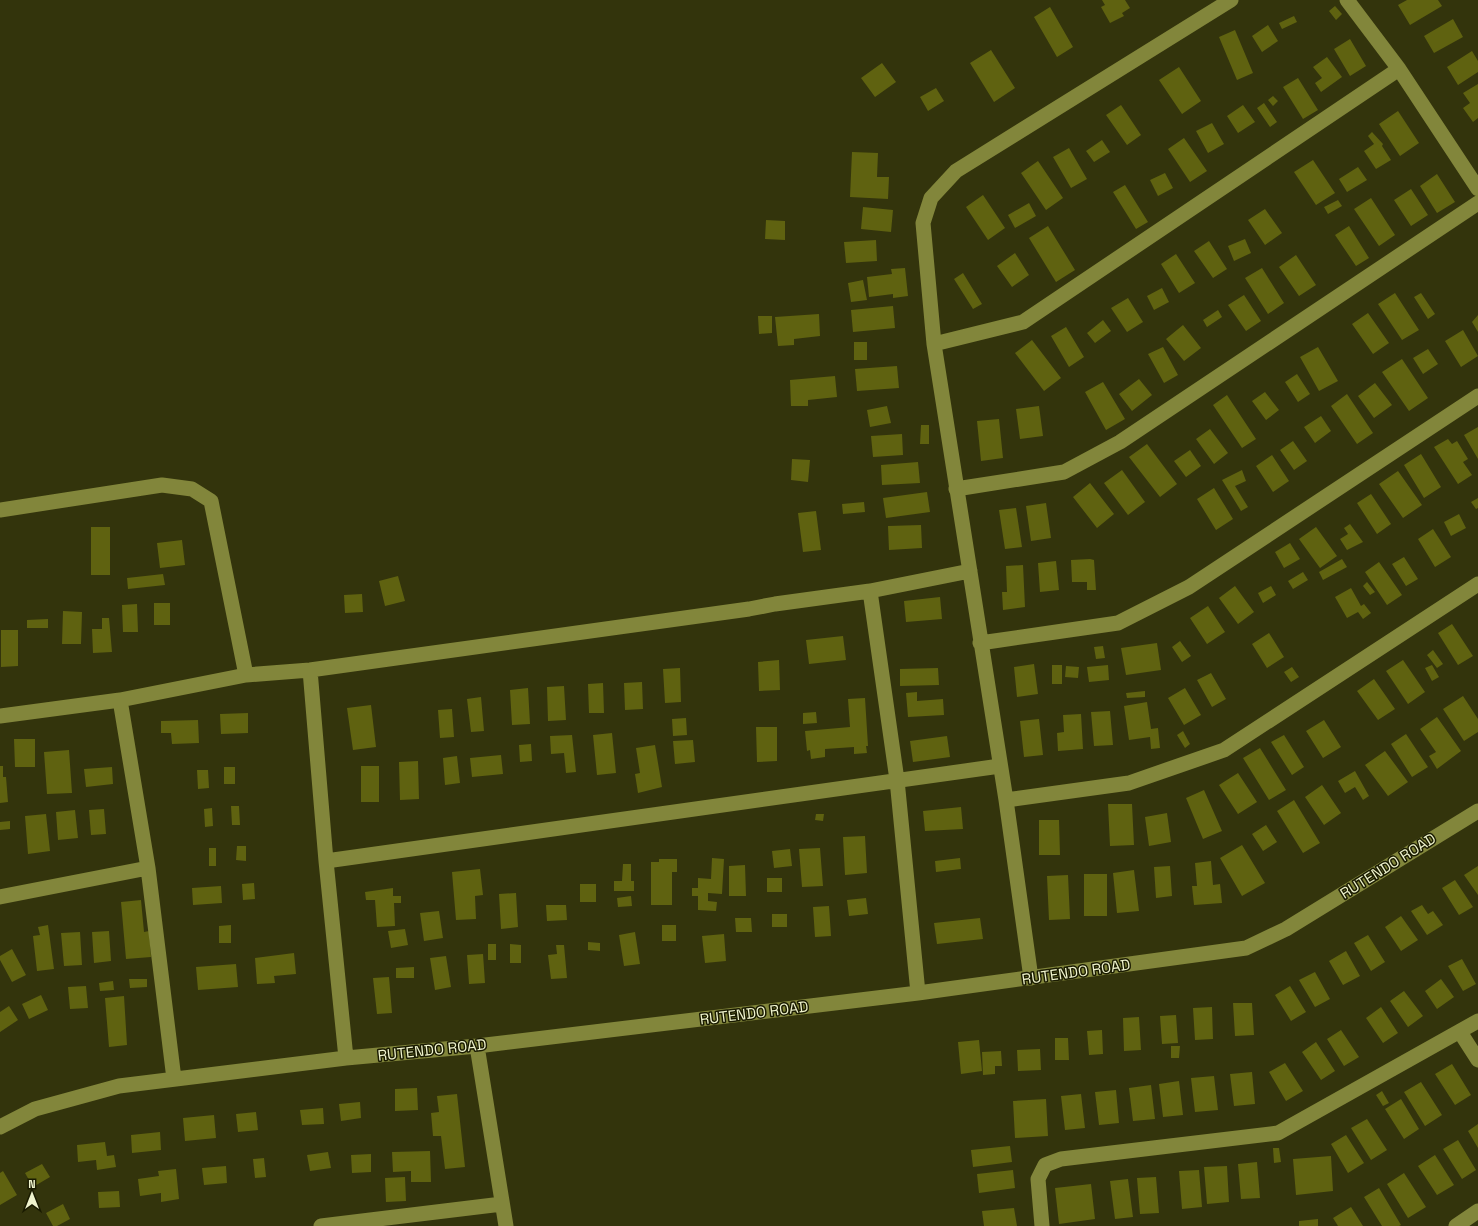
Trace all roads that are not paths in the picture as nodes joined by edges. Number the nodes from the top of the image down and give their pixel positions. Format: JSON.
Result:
{"nodes":[{"id":1,"x":1231,"y":0,"type":"edge"},
{"id":2,"x":1346,"y":0,"type":"edge"},
{"id":3,"x":1399,"y":69,"type":"junction"},
{"id":4,"x":1478,"y":189,"type":"edge"},
{"id":5,"x":1478,"y":203,"type":"edge"},
{"id":6,"x":934,"y":344,"type":"junction"},
{"id":7,"x":1478,"y":396,"type":"edge"},
{"id":8,"x":956,"y":489,"type":"junction"},
{"id":9,"x":0,"y":510,"type":"edge"},
{"id":10,"x":970,"y":571,"type":"junction"},
{"id":11,"x":1478,"y":584,"type":"edge"},
{"id":12,"x":870,"y":591,"type":"junction"},
{"id":13,"x":980,"y":643,"type":"junction"},
{"id":14,"x":310,"y":670,"type":"junction"},
{"id":15,"x":246,"y":675,"type":"junction"},
{"id":16,"x":120,"y":700,"type":"junction"},
{"id":17,"x":0,"y":716,"type":"edge"},
{"id":18,"x":1000,"y":766,"type":"junction"},
{"id":19,"x":897,"y":780,"type":"junction"},
{"id":20,"x":1006,"y":800,"type":"junction"},
{"id":21,"x":1478,"y":811,"type":"edge"},
{"id":22,"x":326,"y":861,"type":"junction"},
{"id":23,"x":148,"y":868,"type":"junction"},
{"id":24,"x":0,"y":896,"type":"edge"},
{"id":25,"x":1031,"y":978,"type":"junction"},
{"id":26,"x":918,"y":993,"type":"junction"},
{"id":27,"x":1478,"y":1020,"type":"edge"},
{"id":28,"x":1460,"y":1032,"type":"junction"},
{"id":29,"x":477,"y":1046,"type":"junction"},
{"id":30,"x":346,"y":1058,"type":"junction"},
{"id":31,"x":1478,"y":1060,"type":"edge"},
{"id":32,"x":174,"y":1079,"type":"junction"},
{"id":33,"x":0,"y":1127,"type":"edge"},
{"id":34,"x":502,"y":1204,"type":"junction"},
{"id":35,"x":1478,"y":1211,"type":"edge"},
{"id":36,"x":321,"y":1226,"type":"edge"},
{"id":37,"x":506,"y":1226,"type":"edge"},
{"id":38,"x":1042,"y":1226,"type":"edge"},
{"id":39,"x":1456,"y":1226,"type":"edge"}],
"edges":[{"from":1,"to":6,"type":"street"},
{"from":2,"to":3,"type":"street"},
{"from":3,"to":4,"type":"street"},
{"from":3,"to":6,"type":"street"},
{"from":5,"to":8,"type":"street"},
{"from":6,"to":8,"type":"street"},
{"from":7,"to":13,"type":"street"},
{"from":8,"to":10,"type":"street"},
{"from":9,"to":15,"type":"street"},
{"from":10,"to":12,"type":"street"},
{"from":10,"to":13,"type":"street"},
{"from":11,"to":20,"type":"street"},
{"from":12,"to":14,"type":"street"},
{"from":12,"to":19,"type":"street"},
{"from":13,"to":18,"type":"street"},
{"from":14,"to":15,"type":"street"},
{"from":14,"to":22,"type":"street"},
{"from":15,"to":16,"type":"street"},
{"from":16,"to":17,"type":"street"},
{"from":16,"to":23,"type":"street"},
{"from":18,"to":19,"type":"street"},
{"from":18,"to":20,"type":"street"},
{"from":19,"to":22,"type":"street"},
{"from":19,"to":26,"type":"street"},
{"from":20,"to":25,"type":"street"},
{"from":21,"to":25,"type":"street","name":"RUTENDO ROAD"},
{"from":22,"to":30,"type":"street"},
{"from":23,"to":24,"type":"street"},
{"from":23,"to":32,"type":"street"},
{"from":25,"to":26,"type":"street","name":"RUTENDO ROAD"},
{"from":26,"to":29,"type":"street","name":"RUTENDO ROAD"},
{"from":27,"to":28,"type":"street"},
{"from":28,"to":31,"type":"street"},
{"from":28,"to":38,"type":"street"},
{"from":29,"to":30,"type":"street","name":"RUTENDO ROAD"},
{"from":29,"to":34,"type":"street"},
{"from":30,"to":32,"type":"street","name":"RUTENDO ROAD"},
{"from":32,"to":33,"type":"street","name":"RUTENDO ROAD"},
{"from":34,"to":36,"type":"street"},
{"from":34,"to":37,"type":"street"},
{"from":35,"to":39,"type":"street"}]}
